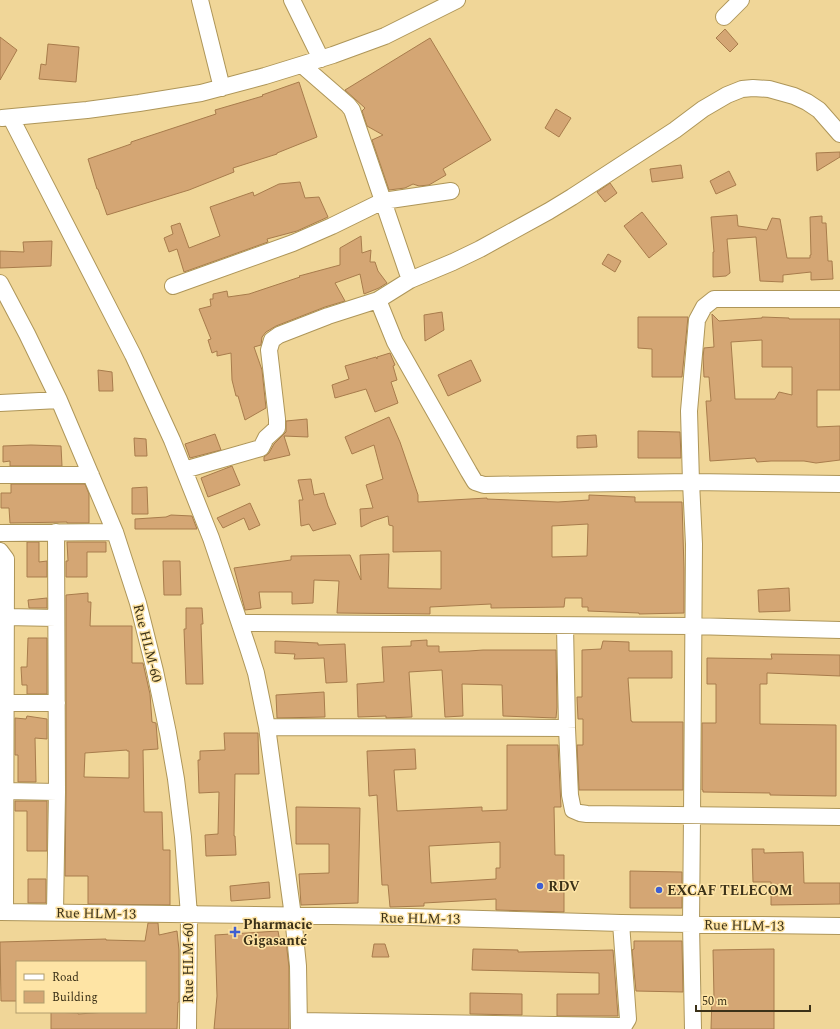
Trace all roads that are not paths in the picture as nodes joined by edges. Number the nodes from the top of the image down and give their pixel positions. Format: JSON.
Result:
{"nodes":[{"id":1,"x":200,"y":0,"type":"edge"},
{"id":2,"x":292,"y":0,"type":"edge"},
{"id":3,"x":458,"y":0,"type":"edge"},
{"id":4,"x":741,"y":0,"type":"edge"},
{"id":5,"x":724,"y":17,"type":"dead end"},
{"id":6,"x":321,"y":59,"type":"junction"},
{"id":7,"x":302,"y":65,"type":"junction"},
{"id":8,"x":222,"y":88,"type":"junction"},
{"id":9,"x":5,"y":118,"type":"edge"},
{"id":10,"x":840,"y":134,"type":"edge"},
{"id":11,"x":451,"y":191,"type":"dead end"},
{"id":12,"x":384,"y":201,"type":"junction"},
{"id":13,"x":410,"y":280,"type":"junction"},
{"id":14,"x":0,"y":283,"type":"edge"},
{"id":15,"x":173,"y":286,"type":"dead end"},
{"id":16,"x":840,"y":299,"type":"edge"},
{"id":17,"x":378,"y":300,"type":"junction"},
{"id":18,"x":59,"y":400,"type":"junction"},
{"id":19,"x":0,"y":403,"type":"edge"},
{"id":20,"x":184,"y":470,"type":"junction"},
{"id":21,"x":0,"y":475,"type":"edge"},
{"id":22,"x":91,"y":475,"type":"junction"},
{"id":23,"x":691,"y":482,"type":"junction"},
{"id":24,"x":840,"y":484,"type":"edge"},
{"id":25,"x":56,"y":532,"type":"junction"},
{"id":26,"x":115,"y":532,"type":"junction"},
{"id":27,"x":0,"y":533,"type":"edge"},
{"id":28,"x":0,"y":552,"type":"edge"},
{"id":29,"x":6,"y":618,"type":"junction"},
{"id":30,"x":56,"y":618,"type":"junction"},
{"id":31,"x":240,"y":623,"type":"junction"},
{"id":32,"x":565,"y":626,"type":"junction"},
{"id":33,"x":692,"y":626,"type":"junction"},
{"id":34,"x":840,"y":630,"type":"edge"},
{"id":35,"x":6,"y":703,"type":"junction"},
{"id":36,"x":57,"y":703,"type":"junction"},
{"id":37,"x":267,"y":727,"type":"junction"},
{"id":38,"x":567,"y":728,"type":"junction"},
{"id":39,"x":3,"y":738,"type":"edge"},
{"id":40,"x":6,"y":791,"type":"junction"},
{"id":41,"x":57,"y":792,"type":"junction"},
{"id":42,"x":692,"y":816,"type":"junction"},
{"id":43,"x":840,"y":817,"type":"edge"},
{"id":44,"x":3,"y":912,"type":"edge"},
{"id":45,"x":55,"y":912,"type":"junction"},
{"id":46,"x":189,"y":915,"type":"junction"},
{"id":47,"x":293,"y":916,"type":"junction"},
{"id":48,"x":621,"y":923,"type":"junction"},
{"id":49,"x":692,"y":924,"type":"junction"},
{"id":50,"x":840,"y":926,"type":"edge"},
{"id":51,"x":299,"y":1025,"type":"edge"},
{"id":52,"x":188,"y":1029,"type":"edge"},
{"id":53,"x":693,"y":1029,"type":"edge"}],
"edges":[{"from":1,"to":8,"type":"street"},
{"from":2,"to":6,"type":"street"},
{"from":3,"to":6,"type":"street"},
{"from":4,"to":5,"type":"street"},
{"from":6,"to":7,"type":"street"},
{"from":7,"to":8,"type":"street"},
{"from":7,"to":12,"type":"street"},
{"from":8,"to":9,"type":"street"},
{"from":9,"to":20,"type":"street"},
{"from":10,"to":13,"type":"street"},
{"from":11,"to":12,"type":"street"},
{"from":12,"to":13,"type":"street"},
{"from":12,"to":15,"type":"street"},
{"from":13,"to":17,"type":"street"},
{"from":14,"to":18,"type":"street","name":"Rue HLM-60"},
{"from":16,"to":23,"type":"street"},
{"from":17,"to":20,"type":"street"},
{"from":17,"to":23,"type":"street"},
{"from":18,"to":19,"type":"street"},
{"from":18,"to":22,"type":"street","name":"Rue HLM-60"},
{"from":20,"to":31,"type":"street"},
{"from":21,"to":22,"type":"street"},
{"from":22,"to":26,"type":"street","name":"Rue HLM-60"},
{"from":23,"to":24,"type":"street"},
{"from":23,"to":33,"type":"street"},
{"from":25,"to":26,"type":"street"},
{"from":25,"to":27,"type":"street"},
{"from":25,"to":30,"type":"street"},
{"from":26,"to":46,"type":"street","name":"Rue HLM-60"},
{"from":28,"to":29,"type":"street"},
{"from":29,"to":30,"type":"street"},
{"from":29,"to":35,"type":"street"},
{"from":30,"to":36,"type":"street"},
{"from":31,"to":32,"type":"street"},
{"from":31,"to":37,"type":"street"},
{"from":32,"to":33,"type":"street"},
{"from":32,"to":38,"type":"street"},
{"from":33,"to":34,"type":"street"},
{"from":33,"to":42,"type":"street"},
{"from":35,"to":36,"type":"street"},
{"from":35,"to":39,"type":"street"},
{"from":36,"to":41,"type":"street"},
{"from":37,"to":38,"type":"street"},
{"from":37,"to":47,"type":"street"},
{"from":38,"to":42,"type":"street"},
{"from":39,"to":40,"type":"street"},
{"from":40,"to":41,"type":"street"},
{"from":40,"to":44,"type":"street"},
{"from":41,"to":45,"type":"street"},
{"from":42,"to":43,"type":"street"},
{"from":42,"to":49,"type":"street"},
{"from":44,"to":45,"type":"street","name":"Rue HLM-13"},
{"from":45,"to":46,"type":"street","name":"Rue HLM-13"},
{"from":46,"to":47,"type":"street","name":"Rue HLM-13"},
{"from":46,"to":52,"type":"street","name":"Rue HLM-60"},
{"from":47,"to":48,"type":"street","name":"Rue HLM-13"},
{"from":47,"to":51,"type":"street"},
{"from":48,"to":49,"type":"street","name":"Rue HLM-13"},
{"from":48,"to":51,"type":"street"},
{"from":49,"to":50,"type":"street","name":"Rue HLM-13"},
{"from":49,"to":53,"type":"street"}]}
